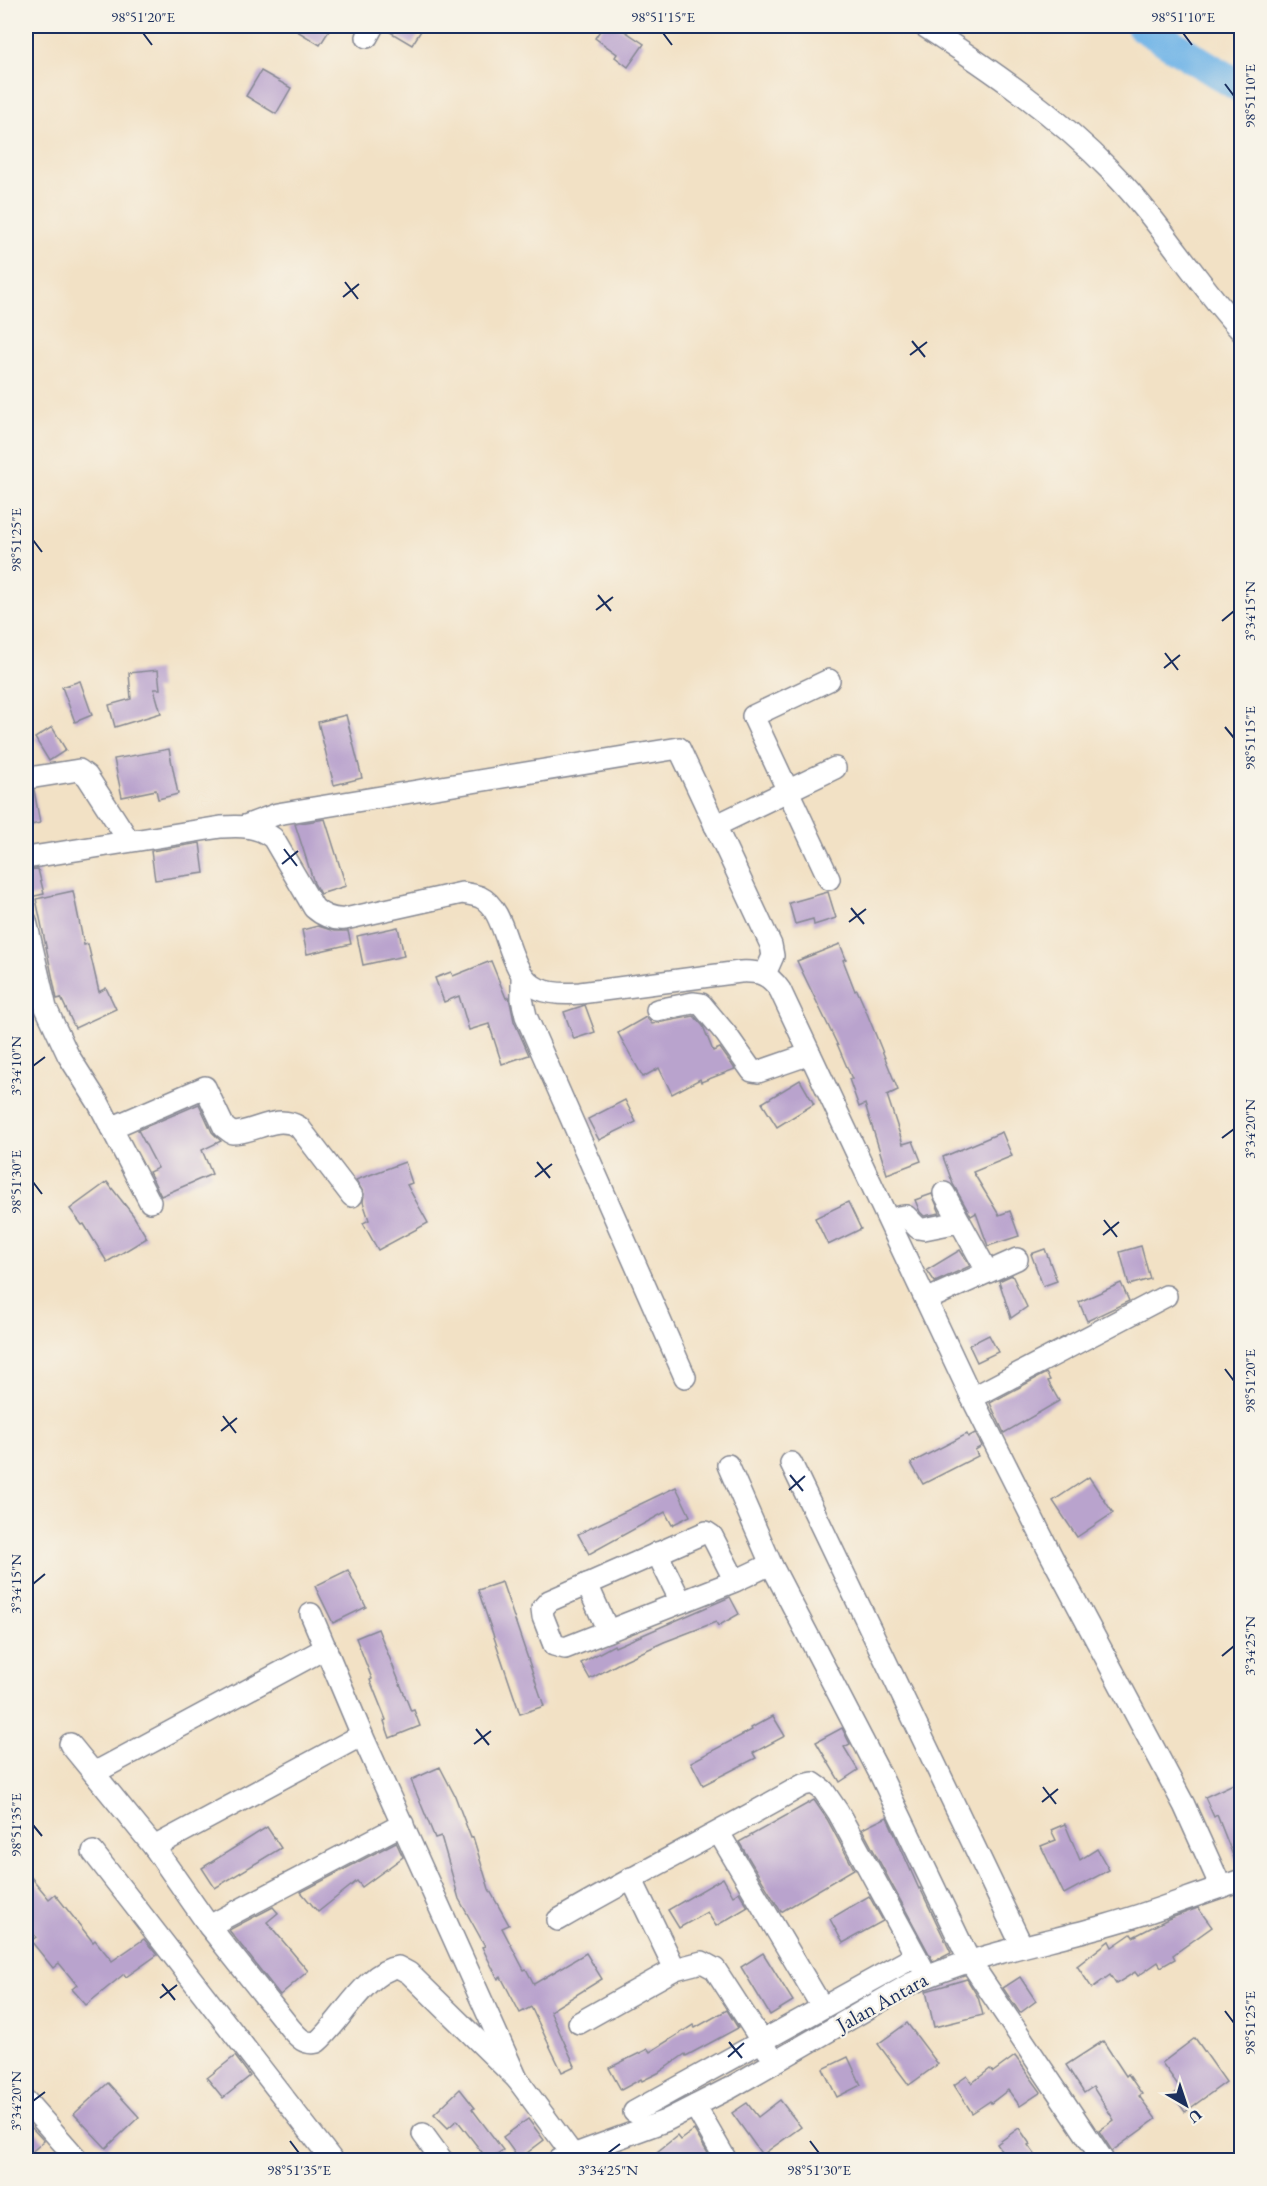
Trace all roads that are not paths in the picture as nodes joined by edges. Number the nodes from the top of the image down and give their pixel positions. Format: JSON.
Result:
{"nodes":[{"id":1,"x":924,"y":26,"type":"edge"},
{"id":2,"x":1242,"y":332,"type":"edge"},
{"id":3,"x":829,"y":680,"type":"dead end"},
{"id":4,"x":835,"y":768,"type":"dead end"},
{"id":5,"x":28,"y":778,"type":"dead end"},
{"id":6,"x":788,"y":791,"type":"junction"},
{"id":7,"x":245,"y":826,"type":"junction"},
{"id":8,"x":715,"y":826,"type":"junction"},
{"id":9,"x":129,"y":841,"type":"junction"},
{"id":10,"x":26,"y":858,"type":"edge"},
{"id":11,"x":829,"y":879,"type":"dead end"},
{"id":12,"x":26,"y":921,"type":"edge"},
{"id":13,"x":765,"y":974,"type":"junction"},
{"id":14,"x":522,"y":975,"type":"junction"},
{"id":15,"x":657,"y":1010,"type":"dead end"},
{"id":16,"x":810,"y":1054,"type":"junction"},
{"id":17,"x":111,"y":1128,"type":"junction"},
{"id":18,"x":944,"y":1193,"type":"dead end"},
{"id":19,"x":352,"y":1196,"type":"dead end"},
{"id":20,"x":150,"y":1202,"type":"dead end"},
{"id":21,"x":890,"y":1222,"type":"junction"},
{"id":22,"x":959,"y":1222,"type":"junction"},
{"id":23,"x":1017,"y":1259,"type":"dead end"},
{"id":24,"x":987,"y":1271,"type":"junction"},
{"id":25,"x":1166,"y":1296,"type":"dead end"},
{"id":26,"x":926,"y":1300,"type":"junction"},
{"id":27,"x":685,"y":1377,"type":"dead end"},
{"id":28,"x":972,"y":1398,"type":"junction"},
{"id":29,"x":791,"y":1463,"type":"dead end"},
{"id":30,"x":728,"y":1465,"type":"dead end"},
{"id":31,"x":657,"y":1553,"type":"junction"},
{"id":32,"x":771,"y":1564,"type":"junction"},
{"id":33,"x":735,"y":1581,"type":"junction"},
{"id":34,"x":587,"y":1584,"type":"junction"},
{"id":35,"x":681,"y":1602,"type":"junction"},
{"id":36,"x":311,"y":1614,"type":"dead end"},
{"id":37,"x":608,"y":1631,"type":"junction"},
{"id":38,"x":326,"y":1648,"type":"junction"},
{"id":39,"x":362,"y":1735,"type":"junction"},
{"id":40,"x":70,"y":1744,"type":"dead end"},
{"id":41,"x":94,"y":1773,"type":"junction"},
{"id":42,"x":403,"y":1824,"type":"junction"},
{"id":43,"x":719,"y":1833,"type":"junction"},
{"id":44,"x":153,"y":1847,"type":"junction"},
{"id":45,"x":93,"y":1852,"type":"dead end"},
{"id":46,"x":630,"y":1878,"type":"junction"},
{"id":47,"x":1232,"y":1883,"type":"edge"},
{"id":48,"x":558,"y":1920,"type":"dead end"},
{"id":49,"x":209,"y":1926,"type":"junction"},
{"id":50,"x":1022,"y":1946,"type":"junction"},
{"id":51,"x":916,"y":1956,"type":"junction"},
{"id":52,"x":969,"y":1960,"type":"junction"},
{"id":53,"x":675,"y":1969,"type":"junction"},
{"id":54,"x":927,"y":1976,"type":"junction"},
{"id":55,"x":822,"y":2007,"type":"junction"},
{"id":56,"x":579,"y":2023,"type":"dead end"},
{"id":57,"x":760,"y":2042,"type":"junction"},
{"id":58,"x":776,"y":2061,"type":"junction"},
{"id":59,"x":517,"y":2079,"type":"junction"},
{"id":60,"x":26,"y":2101,"type":"edge"},
{"id":61,"x":696,"y":2106,"type":"junction"},
{"id":62,"x":634,"y":2112,"type":"dead end"},
{"id":63,"x":423,"y":2134,"type":"dead end"},
{"id":64,"x":566,"y":2158,"type":"edge"},
{"id":65,"x":78,"y":2160,"type":"edge"},
{"id":66,"x":332,"y":2160,"type":"edge"},
{"id":67,"x":442,"y":2160,"type":"edge"},
{"id":68,"x":726,"y":2160,"type":"edge"},
{"id":69,"x":1103,"y":2160,"type":"edge"}],
"edges":[{"from":1,"to":2,"type":"street"},
{"from":3,"to":6,"type":"street"},
{"from":4,"to":6,"type":"street"},
{"from":5,"to":9,"type":"street"},
{"from":6,"to":8,"type":"street"},
{"from":6,"to":11,"type":"street"},
{"from":7,"to":8,"type":"street"},
{"from":7,"to":9,"type":"street"},
{"from":7,"to":14,"type":"street"},
{"from":8,"to":13,"type":"street"},
{"from":9,"to":10,"type":"street"},
{"from":12,"to":17,"type":"street"},
{"from":13,"to":14,"type":"street"},
{"from":13,"to":16,"type":"street"},
{"from":14,"to":27,"type":"street"},
{"from":15,"to":16,"type":"street"},
{"from":16,"to":21,"type":"street"},
{"from":17,"to":19,"type":"street"},
{"from":17,"to":20,"type":"street"},
{"from":18,"to":22,"type":"street"},
{"from":21,"to":22,"type":"street"},
{"from":21,"to":26,"type":"street"},
{"from":22,"to":24,"type":"street"},
{"from":23,"to":24,"type":"street"},
{"from":24,"to":26,"type":"street"},
{"from":25,"to":28,"type":"street"},
{"from":26,"to":28,"type":"street"},
{"from":28,"to":47,"type":"street"},
{"from":29,"to":50,"type":"street"},
{"from":30,"to":32,"type":"street"},
{"from":31,"to":33,"type":"street"},
{"from":31,"to":34,"type":"street"},
{"from":31,"to":35,"type":"street"},
{"from":32,"to":33,"type":"street"},
{"from":32,"to":52,"type":"street"},
{"from":33,"to":35,"type":"street"},
{"from":34,"to":37,"type":"street"},
{"from":34,"to":37,"type":"street"},
{"from":35,"to":37,"type":"street"},
{"from":36,"to":38,"type":"street"},
{"from":38,"to":39,"type":"street"},
{"from":38,"to":41,"type":"street"},
{"from":39,"to":42,"type":"street"},
{"from":39,"to":44,"type":"street"},
{"from":40,"to":41,"type":"street"},
{"from":41,"to":44,"type":"street"},
{"from":42,"to":49,"type":"street"},
{"from":42,"to":59,"type":"street"},
{"from":43,"to":46,"type":"street"},
{"from":43,"to":51,"type":"street"},
{"from":43,"to":55,"type":"street"},
{"from":44,"to":49,"type":"street"},
{"from":45,"to":66,"type":"street"},
{"from":46,"to":48,"type":"street"},
{"from":46,"to":53,"type":"street"},
{"from":47,"to":50,"type":"street","name":"Jalan Antara"},
{"from":49,"to":59,"type":"street"},
{"from":50,"to":52,"type":"street","name":"Jalan Antara"},
{"from":51,"to":54,"type":"street"},
{"from":51,"to":55,"type":"street"},
{"from":52,"to":54,"type":"street","name":"Jalan Antara"},
{"from":52,"to":69,"type":"street"},
{"from":53,"to":56,"type":"street"},
{"from":53,"to":57,"type":"street"},
{"from":54,"to":58,"type":"street","name":"Jalan Antara"},
{"from":55,"to":57,"type":"street"},
{"from":57,"to":58,"type":"street"},
{"from":57,"to":62,"type":"street"},
{"from":58,"to":61,"type":"street","name":"Jalan Antara"},
{"from":59,"to":64,"type":"street"},
{"from":60,"to":65,"type":"street"},
{"from":61,"to":64,"type":"street","name":"Jalan Antara"},
{"from":61,"to":68,"type":"street"},
{"from":63,"to":67,"type":"street"}]}
